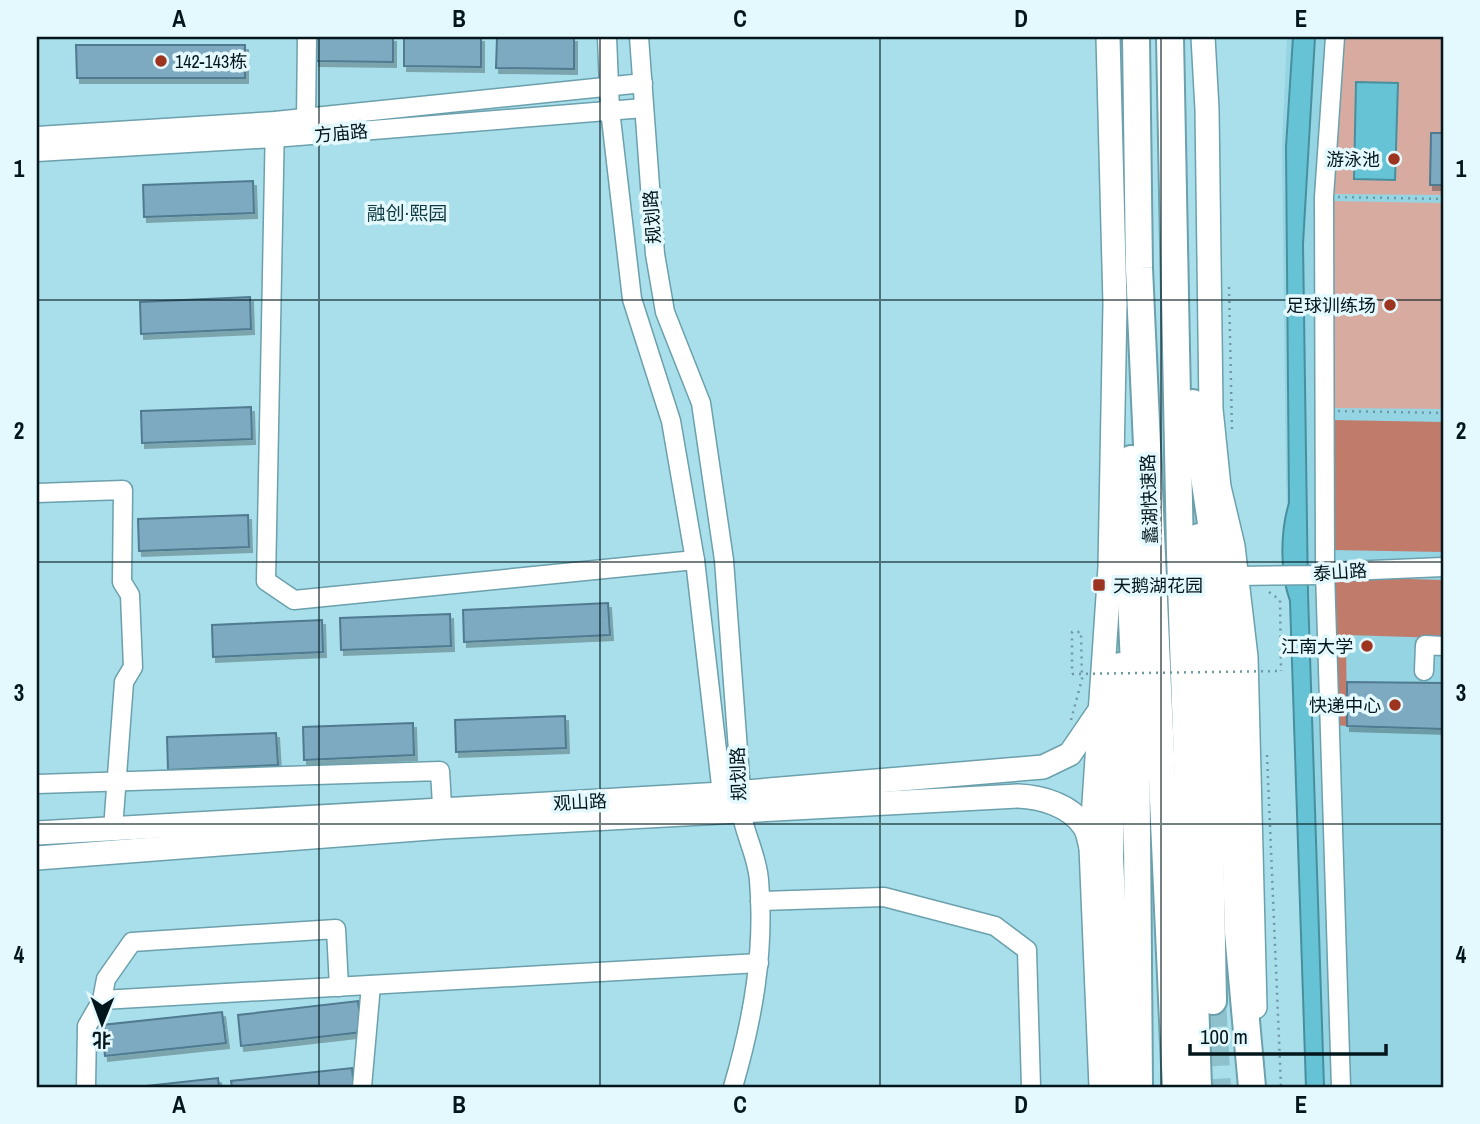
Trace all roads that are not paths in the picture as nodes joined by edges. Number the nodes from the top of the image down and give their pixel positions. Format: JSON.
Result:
{"nodes":[{"id":1,"x":307,"y":37,"type":"edge"},
{"id":2,"x":607,"y":37,"type":"edge"},
{"id":3,"x":1108,"y":37,"type":"edge"},
{"id":4,"x":1134,"y":37,"type":"edge"},
{"id":5,"x":1203,"y":37,"type":"edge"},
{"id":6,"x":1335,"y":37,"type":"edge"},
{"id":7,"x":639,"y":38,"type":"edge"},
{"id":8,"x":1171,"y":46,"type":"edge"},
{"id":9,"x":643,"y":83,"type":"junction"},
{"id":10,"x":608,"y":85,"type":"junction"},
{"id":11,"x":644,"y":108,"type":"junction"},
{"id":12,"x":610,"y":110,"type":"junction"},
{"id":13,"x":306,"y":118,"type":"junction"},
{"id":14,"x":274,"y":130,"type":"junction"},
{"id":15,"x":37,"y":136,"type":"edge"},
{"id":16,"x":37,"y":152,"type":"edge"},
{"id":17,"x":1139,"y":268,"type":"junction"},
{"id":18,"x":1194,"y":426,"type":"junction"},
{"id":19,"x":37,"y":493,"type":"edge"},
{"id":20,"x":1129,"y":552,"type":"junction"},
{"id":21,"x":695,"y":560,"type":"junction"},
{"id":22,"x":1443,"y":567,"type":"edge"},
{"id":23,"x":1323,"y":573,"type":"junction"},
{"id":24,"x":1236,"y":576,"type":"junction"},
{"id":25,"x":1443,"y":646,"type":"edge"},
{"id":26,"x":1424,"y":671,"type":"dead end"},
{"id":27,"x":1098,"y":713,"type":"junction"},
{"id":28,"x":116,"y":779,"type":"junction"},
{"id":29,"x":37,"y":784,"type":"edge"},
{"id":30,"x":734,"y":799,"type":"junction"},
{"id":31,"x":442,"y":818,"type":"junction"},
{"id":32,"x":113,"y":829,"type":"junction"},
{"id":33,"x":37,"y":833,"type":"edge"},
{"id":34,"x":1091,"y":847,"type":"junction"},
{"id":35,"x":37,"y":858,"type":"edge"},
{"id":36,"x":760,"y":901,"type":"junction"},
{"id":37,"x":759,"y":963,"type":"junction"},
{"id":38,"x":371,"y":985,"type":"junction"},
{"id":39,"x":339,"y":987,"type":"junction"},
{"id":40,"x":102,"y":1000,"type":"junction"},
{"id":41,"x":1213,"y":1001,"type":"tunnel mouth"},
{"id":42,"x":86,"y":1087,"type":"edge"},
{"id":43,"x":362,"y":1087,"type":"edge"},
{"id":44,"x":733,"y":1087,"type":"edge"},
{"id":45,"x":1031,"y":1087,"type":"edge"},
{"id":46,"x":1101,"y":1087,"type":"edge"},
{"id":47,"x":1112,"y":1087,"type":"edge"},
{"id":48,"x":1139,"y":1087,"type":"edge"},
{"id":49,"x":1176,"y":1087,"type":"edge"},
{"id":50,"x":1198,"y":1087,"type":"edge"},
{"id":51,"x":1253,"y":1087,"type":"edge"},
{"id":52,"x":1341,"y":1087,"type":"edge"}],
"edges":[{"from":1,"to":13,"type":"street"},
{"from":2,"to":10,"type":"street","name":"规划路"},
{"from":3,"to":27,"type":"main road"},
{"from":4,"to":17,"type":"highway","name":"蠡湖快速路"},
{"from":5,"to":24,"type":"main road"},
{"from":6,"to":23,"type":"street"},
{"from":7,"to":9,"type":"street","name":"规划路"},
{"from":8,"to":18,"type":"highway"},
{"from":8,"to":50,"type":"highway","name":"蠡湖快速路"},
{"from":9,"to":10,"type":"street","name":"方庙路"},
{"from":9,"to":11,"type":"street","name":"规划路"},
{"from":10,"to":12,"type":"street","name":"规划路"},
{"from":10,"to":13,"type":"street","name":"方庙路"},
{"from":11,"to":12,"type":"street","name":"方庙路"},
{"from":11,"to":30,"type":"street","name":"规划路"},
{"from":12,"to":14,"type":"street","name":"方庙路"},
{"from":12,"to":21,"type":"street","name":"规划路"},
{"from":13,"to":14,"type":"street","name":"方庙路"},
{"from":14,"to":15,"type":"street","name":"方庙路"},
{"from":14,"to":16,"type":"street","name":"方庙路"},
{"from":14,"to":21,"type":"street"},
{"from":17,"to":20,"type":"highway"},
{"from":17,"to":49,"type":"highway","name":"蠡湖快速路"},
{"from":18,"to":41,"type":"highway"},
{"from":18,"to":51,"type":"highway"},
{"from":19,"to":28,"type":"street"},
{"from":20,"to":47,"type":"highway"},
{"from":20,"to":48,"type":"highway"},
{"from":21,"to":30,"type":"street","name":"规划路"},
{"from":22,"to":23,"type":"street","name":"泰山路"},
{"from":23,"to":24,"type":"street","name":"泰山路"},
{"from":23,"to":52,"type":"street"},
{"from":24,"to":51,"type":"main road"},
{"from":25,"to":26,"type":"street"},
{"from":27,"to":30,"type":"main road","name":"观山路"},
{"from":27,"to":34,"type":"main road"},
{"from":28,"to":29,"type":"street"},
{"from":28,"to":31,"type":"street"},
{"from":28,"to":32,"type":"street"},
{"from":30,"to":31,"type":"main road","name":"观山路"},
{"from":30,"to":34,"type":"main road","name":"观山路"},
{"from":30,"to":36,"type":"street"},
{"from":31,"to":32,"type":"main road","name":"观山路"},
{"from":31,"to":35,"type":"main road","name":"观山路"},
{"from":32,"to":33,"type":"main road","name":"观山路"},
{"from":34,"to":46,"type":"main road"},
{"from":36,"to":37,"type":"street"},
{"from":36,"to":45,"type":"street"},
{"from":37,"to":38,"type":"street"},
{"from":37,"to":44,"type":"street"},
{"from":38,"to":39,"type":"street"},
{"from":38,"to":43,"type":"street"},
{"from":39,"to":40,"type":"street"},
{"from":39,"to":40,"type":"street"},
{"from":40,"to":42,"type":"street"}]}
